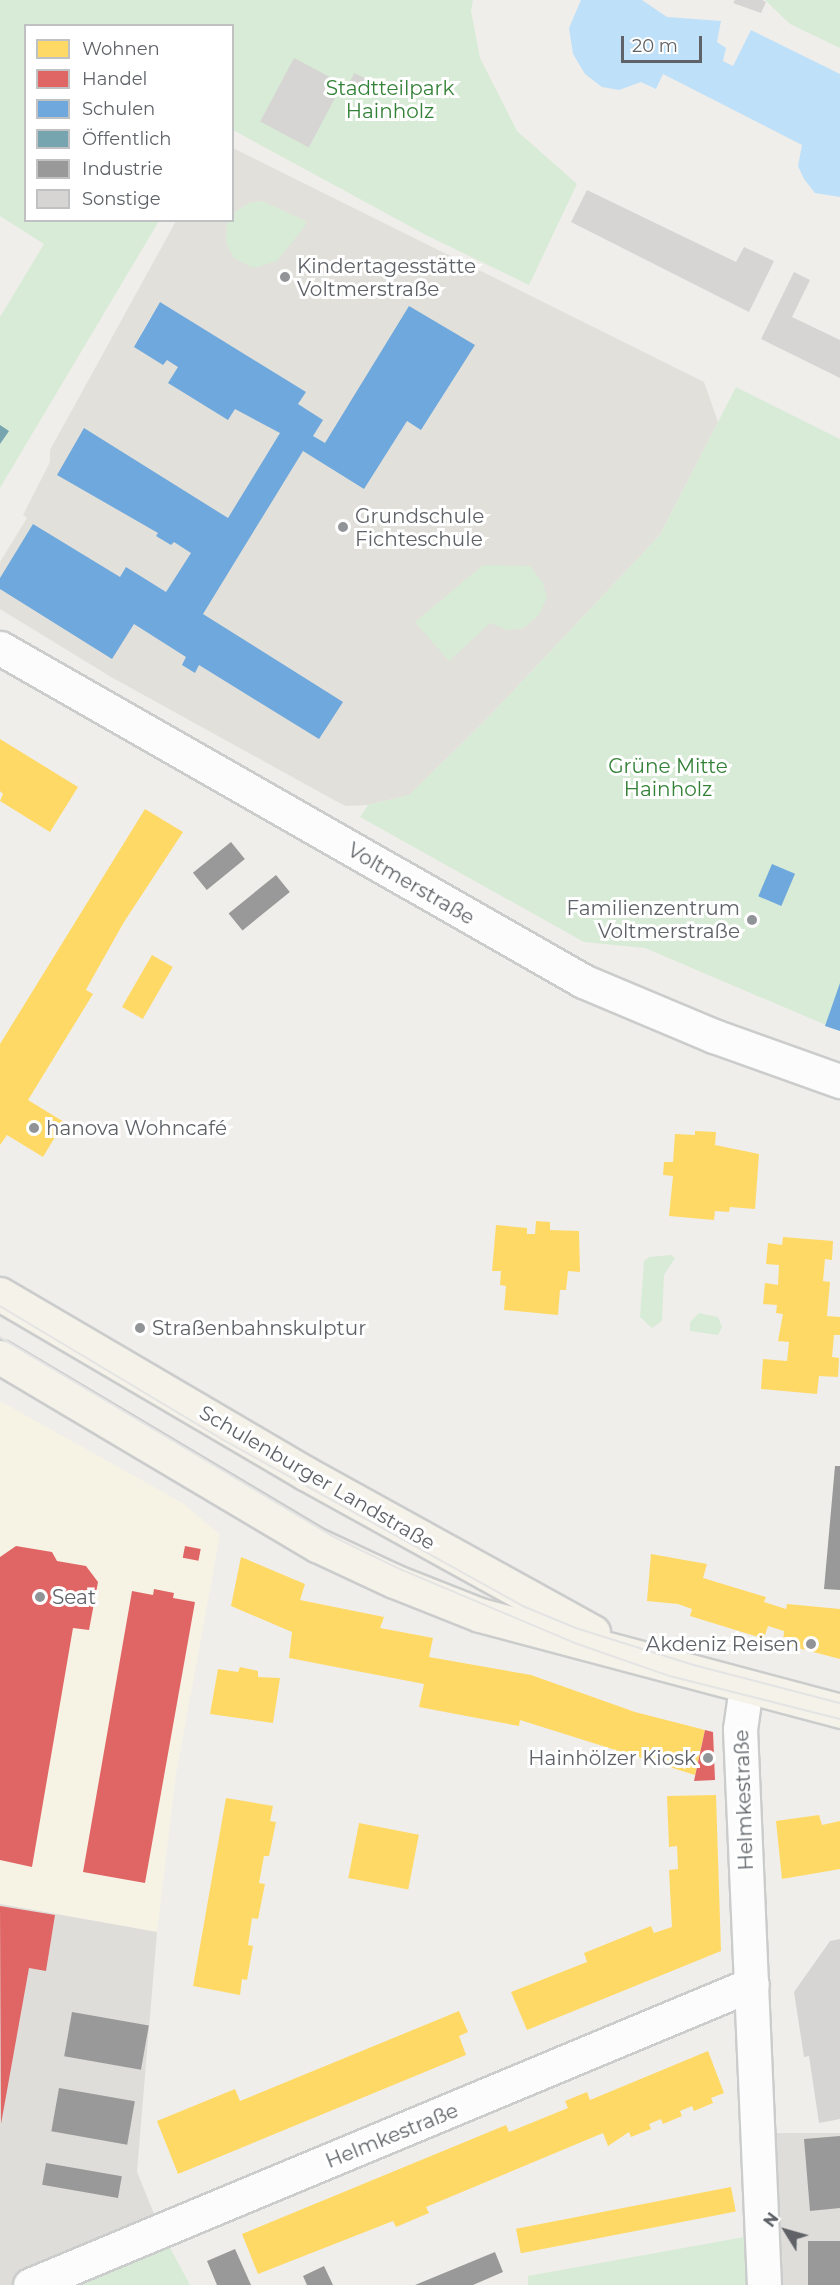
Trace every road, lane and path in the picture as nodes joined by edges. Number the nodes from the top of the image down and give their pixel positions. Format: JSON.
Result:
{"nodes":[{"id":1,"x":0,"y":648,"type":"edge"},
{"id":2,"x":840,"y":1081,"type":"edge"},
{"id":3,"x":0,"y":1294,"type":"edge"},
{"id":4,"x":0,"y":1357,"type":"edge"},
{"id":5,"x":637,"y":1656,"type":"junction"},
{"id":6,"x":746,"y":1687,"type":"junction"},
{"id":7,"x":840,"y":1711,"type":"edge"},
{"id":8,"x":752,"y":1984,"type":"junction"},
{"id":9,"x":30,"y":2285,"type":"edge"},
{"id":10,"x":764,"y":2285,"type":"edge"}],
"edges":[{"from":1,"to":2,"type":"street","name":"Voltmerstraße"},
{"from":3,"to":5,"type":"main road","name":"Schulenburger Landstraße"},
{"from":4,"to":5,"type":"main road","name":"Schulenburger Landstraße"},
{"from":5,"to":6,"type":"main road","name":"Schulenburger Landstraße"},
{"from":6,"to":7,"type":"main road","name":"Schulenburger Landstraße"},
{"from":6,"to":8,"type":"street","name":"Helmkestraße"},
{"from":8,"to":9,"type":"street","name":"Helmkestraße"},
{"from":8,"to":10,"type":"street","name":"Helmkestraße"}]}
